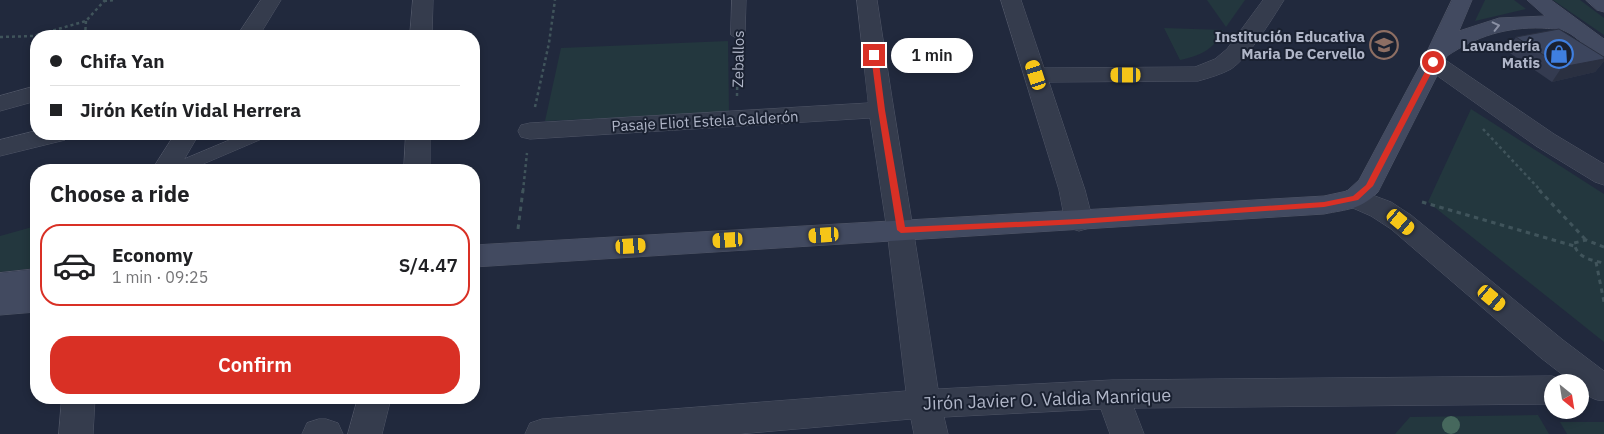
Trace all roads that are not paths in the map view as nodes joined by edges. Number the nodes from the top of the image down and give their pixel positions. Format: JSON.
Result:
{"nodes":[{"id":1,"x":271,"y":0,"type":"edge"},
{"id":2,"x":422,"y":0,"type":"edge"},
{"id":3,"x":739,"y":0,"type":"edge"},
{"id":4,"x":868,"y":0,"type":"edge"},
{"id":5,"x":1011,"y":0,"type":"edge"},
{"id":6,"x":1274,"y":0,"type":"edge"},
{"id":7,"x":1462,"y":0,"type":"edge"},
{"id":8,"x":1536,"y":0,"type":"edge"},
{"id":9,"x":1596,"y":0,"type":"edge"},
{"id":10,"x":1604,"y":6,"type":"edge"},
{"id":11,"x":1568,"y":24,"type":"junction"},
{"id":12,"x":252,"y":30,"type":"edge"},
{"id":13,"x":421,"y":30,"type":"edge"},
{"id":14,"x":738,"y":35,"type":"road end"},
{"id":15,"x":1604,"y":49,"type":"edge"},
{"id":16,"x":1435,"y":58,"type":"junction"},
{"id":17,"x":1036,"y":75,"type":"junction"},
{"id":18,"x":30,"y":95,"type":"edge"},
{"id":19,"x":0,"y":104,"type":"edge"},
{"id":20,"x":881,"y":110,"type":"junction"},
{"id":21,"x":530,"y":131,"type":"dead end"},
{"id":22,"x":32,"y":140,"type":"edge"},
{"id":23,"x":183,"y":140,"type":"edge"},
{"id":24,"x":244,"y":140,"type":"edge"},
{"id":25,"x":418,"y":140,"type":"edge"},
{"id":26,"x":0,"y":148,"type":"edge"},
{"id":27,"x":169,"y":164,"type":"edge"},
{"id":28,"x":188,"y":164,"type":"edge"},
{"id":29,"x":416,"y":164,"type":"edge"},
{"id":30,"x":1604,"y":176,"type":"edge"},
{"id":31,"x":1356,"y":198,"type":"junction"},
{"id":32,"x":1079,"y":222,"type":"junction"},
{"id":33,"x":901,"y":230,"type":"junction"},
{"id":34,"x":480,"y":256,"type":"edge"},
{"id":35,"x":30,"y":281,"type":"edge"},
{"id":36,"x":0,"y":284,"type":"edge"},
{"id":37,"x":30,"y":300,"type":"edge"},
{"id":38,"x":0,"y":303,"type":"edge"},
{"id":39,"x":1595,"y":387,"type":"edge"},
{"id":40,"x":1544,"y":390,"type":"edge"},
{"id":41,"x":1112,"y":394,"type":"junction"},
{"id":42,"x":78,"y":404,"type":"edge"},
{"id":43,"x":373,"y":404,"type":"edge"},
{"id":44,"x":927,"y":419,"type":"edge"},
{"id":45,"x":744,"y":427,"type":"edge"},
{"id":46,"x":76,"y":434,"type":"edge"},
{"id":47,"x":319,"y":434,"type":"edge"},
{"id":48,"x":326,"y":434,"type":"edge"},
{"id":49,"x":365,"y":434,"type":"edge"},
{"id":50,"x":542,"y":434,"type":"edge"},
{"id":51,"x":1127,"y":434,"type":"edge"}],
"edges":[{"from":1,"to":12,"type":"street"},
{"from":2,"to":13,"type":"street"},
{"from":3,"to":14,"type":"lane","name":"Zeballos"},
{"from":4,"to":20,"type":"street"},
{"from":5,"to":17,"type":"street"},
{"from":6,"to":17,"type":"street"},
{"from":7,"to":16,"type":"street"},
{"from":8,"to":11,"type":"street"},
{"from":9,"to":10,"type":"street"},
{"from":11,"to":15,"type":"street"},
{"from":16,"to":11,"type":"street","one_way":true},
{"from":16,"to":30,"type":"street"},
{"from":16,"to":31,"type":"street"},
{"from":17,"to":32,"type":"street"},
{"from":18,"to":19,"type":"street"},
{"from":20,"to":21,"type":"street","name":"Pasaje Eliot Estela Calderón"},
{"from":20,"to":33,"type":"street"},
{"from":22,"to":26,"type":"street"},
{"from":23,"to":27,"type":"street"},
{"from":24,"to":28,"type":"lane"},
{"from":25,"to":29,"type":"street"},
{"from":31,"to":32,"type":"street"},
{"from":31,"to":39,"type":"street"},
{"from":32,"to":33,"type":"street"},
{"from":33,"to":34,"type":"street"},
{"from":33,"to":44,"type":"street"},
{"from":35,"to":36,"type":"street"},
{"from":37,"to":38,"type":"street"},
{"from":40,"to":41,"type":"street","name":"Jirón Javier O. Valdia Manrique"},
{"from":41,"to":44,"type":"street","name":"Jirón Javier O. Valdia Manrique"},
{"from":41,"to":51,"type":"street"},
{"from":42,"to":46,"type":"street"},
{"from":43,"to":49,"type":"street"},
{"from":44,"to":45,"type":"street","name":"Jirón Javier O. Valdia Manrique"},
{"from":45,"to":50,"type":"street","name":"Jirón Javier O. Valdia Manrique"},
{"from":47,"to":48,"type":"street"}]}
